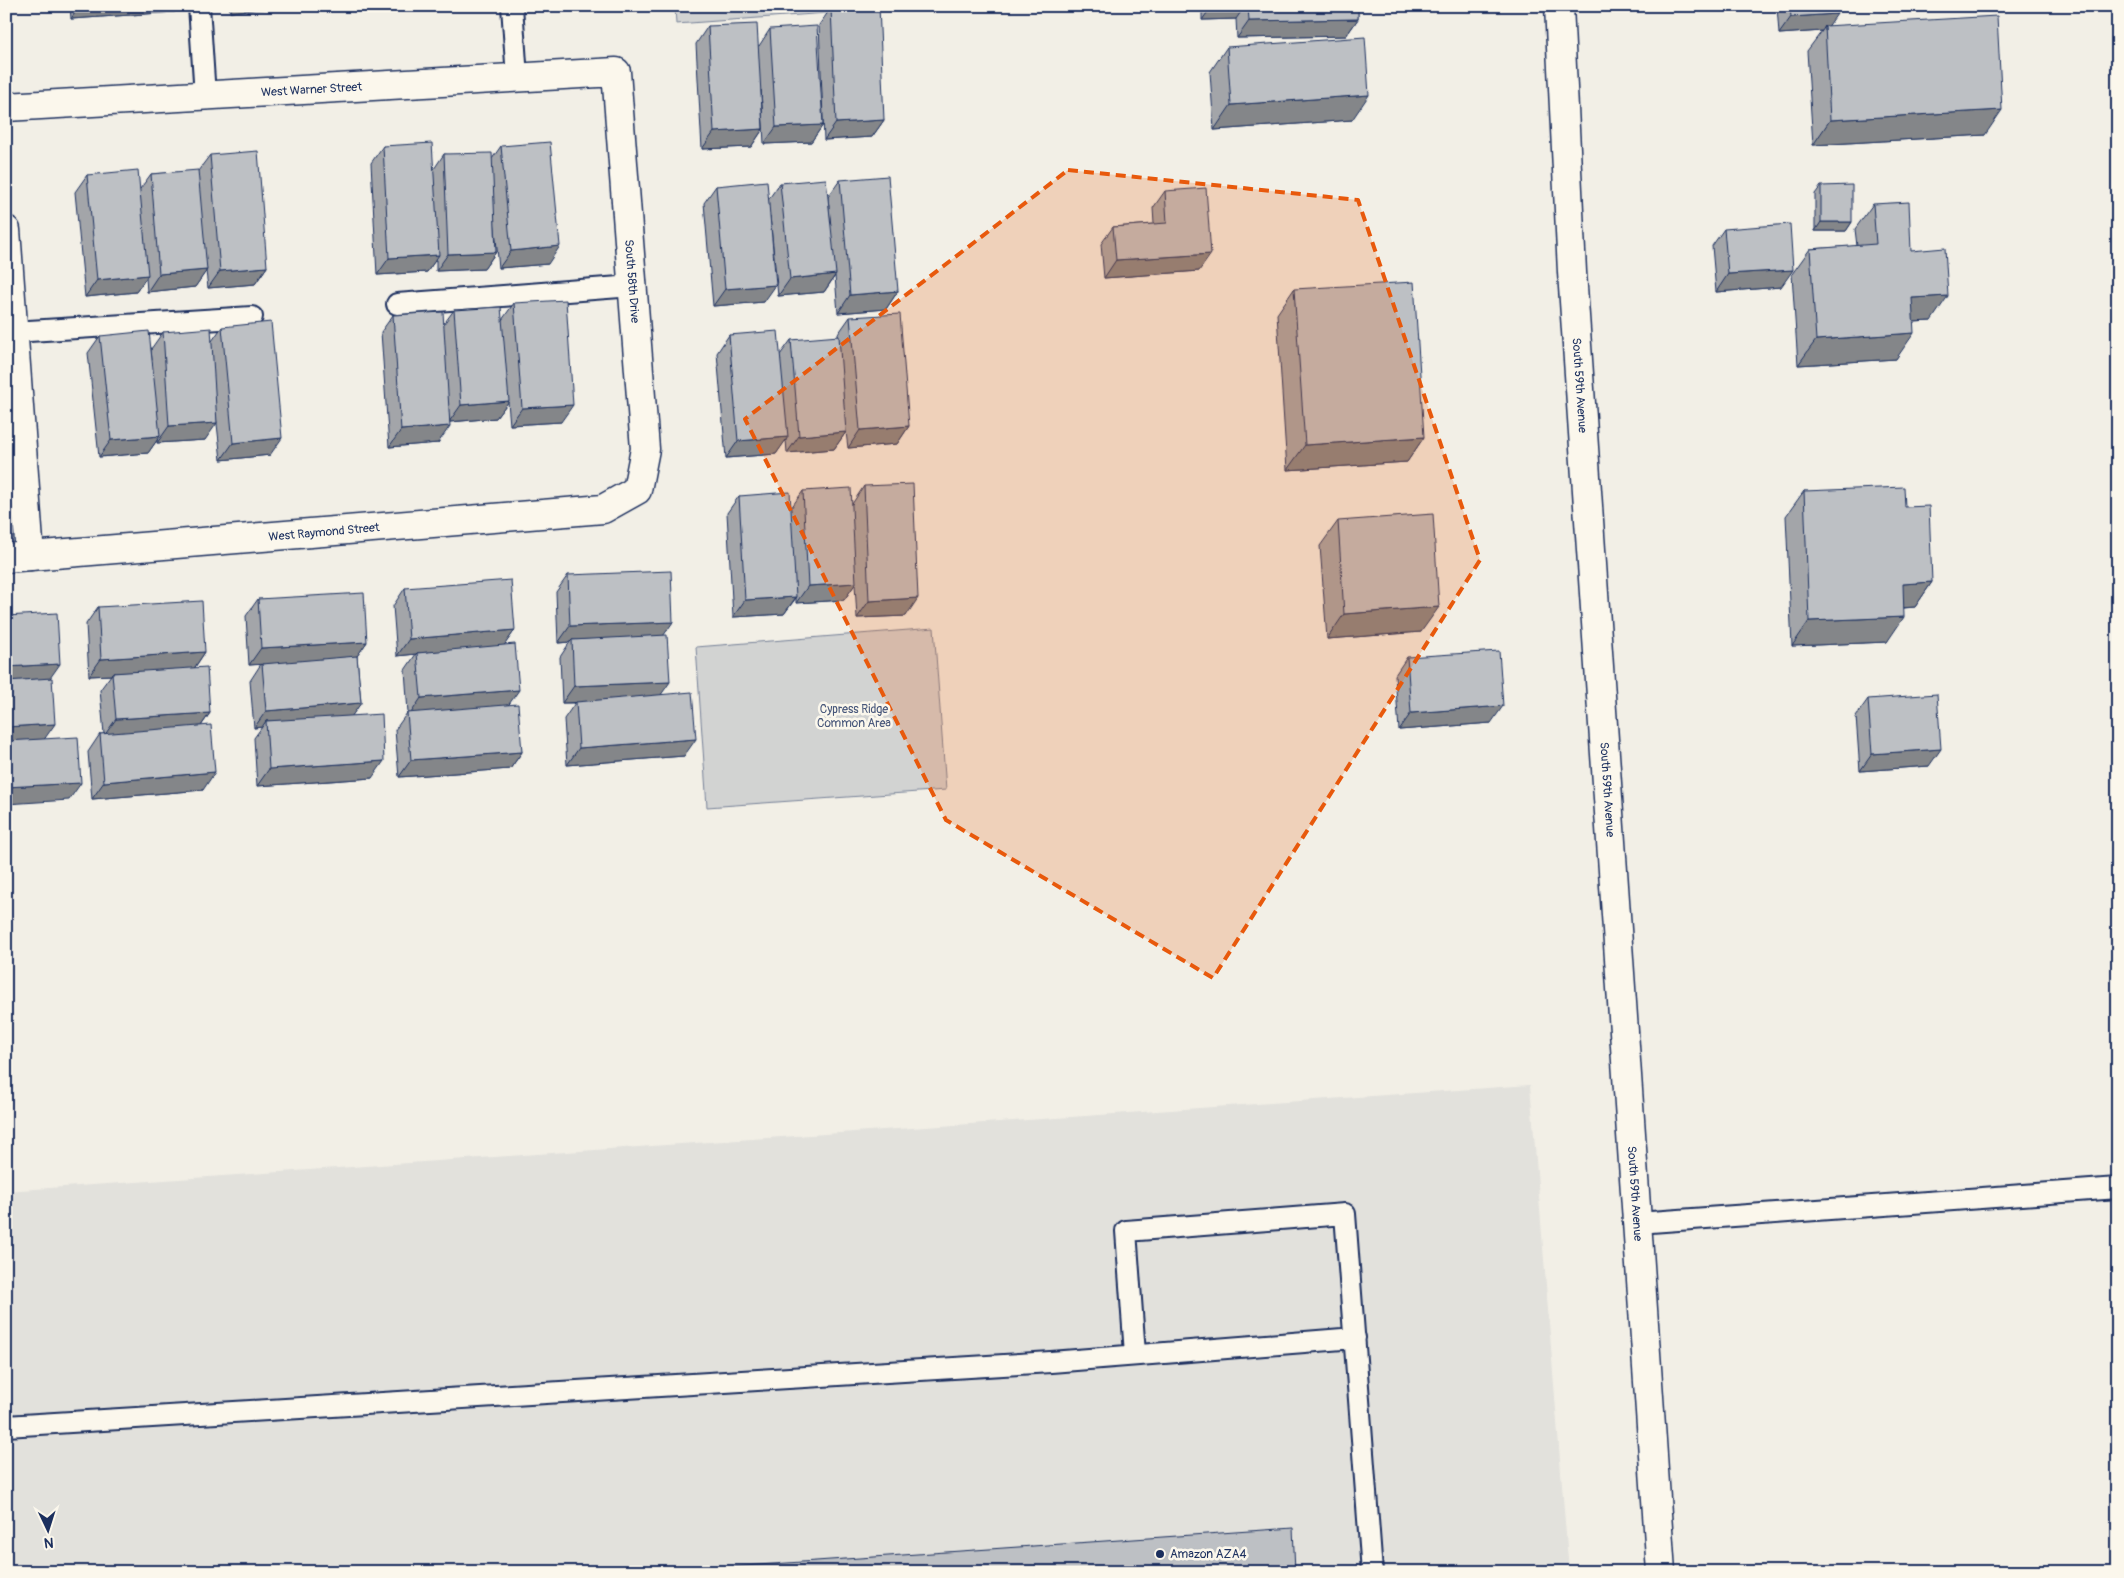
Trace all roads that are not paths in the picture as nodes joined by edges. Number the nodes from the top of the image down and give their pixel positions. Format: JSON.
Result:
{"nodes":[{"id":1,"x":199,"y":6,"type":"edge"},
{"id":2,"x":512,"y":6,"type":"edge"},
{"id":3,"x":1559,"y":6,"type":"edge"},
{"id":4,"x":616,"y":72,"type":"joint"},
{"id":5,"x":517,"y":78,"type":"junction"},
{"id":6,"x":206,"y":96,"type":"junction"},
{"id":7,"x":6,"y":107,"type":"edge"},
{"id":8,"x":6,"y":230,"type":"edge"},
{"id":9,"x":633,"y":286,"type":"junction"},
{"id":10,"x":397,"y":304,"type":"dead end"},
{"id":11,"x":252,"y":317,"type":"dead end"},
{"id":12,"x":13,"y":332,"type":"junction"},
{"id":13,"x":637,"y":490,"type":"joint"},
{"id":14,"x":18,"y":557,"type":"edge"},
{"id":15,"x":2118,"y":1188,"type":"edge"},
{"id":16,"x":1637,"y":1223,"type":"junction"},
{"id":17,"x":1355,"y":1338,"type":"junction"},
{"id":18,"x":1134,"y":1354,"type":"junction"},
{"id":19,"x":6,"y":1426,"type":"edge"},
{"id":20,"x":1372,"y":1572,"type":"edge"},
{"id":21,"x":1661,"y":1572,"type":"edge"}],
"edges":[{"from":1,"to":6,"type":"lane"},
{"from":2,"to":5,"type":"lane"},
{"from":3,"to":16,"type":"street","name":"South 59th Avenue"},
{"from":4,"to":5,"type":"street","name":"West Warner Street"},
{"from":4,"to":9,"type":"street","name":"South 58th Drive"},
{"from":5,"to":6,"type":"street","name":"West Warner Street"},
{"from":6,"to":7,"type":"street","name":"West Warner Street"},
{"from":8,"to":12,"type":"street"},
{"from":9,"to":10,"type":"lane"},
{"from":9,"to":13,"type":"street","name":"South 58th Drive"},
{"from":11,"to":12,"type":"lane"},
{"from":12,"to":14,"type":"street"},
{"from":13,"to":14,"type":"street","name":"West Raymond Street"},
{"from":15,"to":16,"type":"lane"},
{"from":16,"to":21,"type":"street","name":"South 59th Avenue"},
{"from":17,"to":18,"type":"lane"},
{"from":17,"to":18,"type":"lane"},
{"from":17,"to":20,"type":"lane"},
{"from":18,"to":19,"type":"lane"}]}
